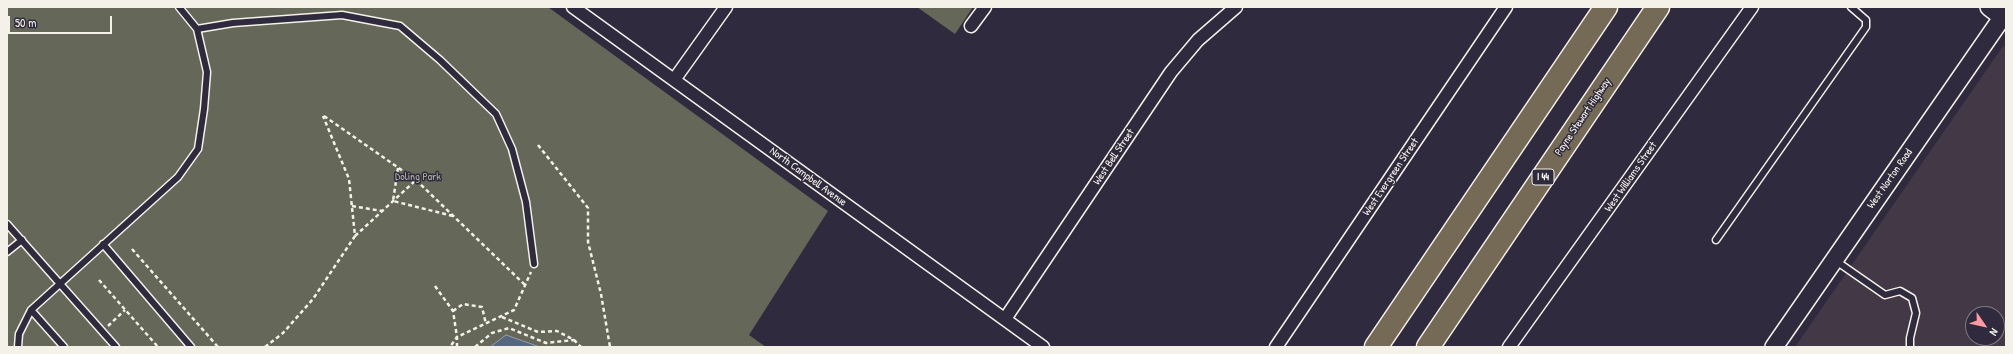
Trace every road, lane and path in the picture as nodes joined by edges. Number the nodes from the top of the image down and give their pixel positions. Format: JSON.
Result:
{"nodes":[{"id":1,"x":179,"y":7,"type":"edge"},
{"id":2,"x":572,"y":7,"type":"edge"},
{"id":3,"x":726,"y":7,"type":"edge"},
{"id":4,"x":985,"y":7,"type":"edge"},
{"id":5,"x":1236,"y":7,"type":"edge"},
{"id":6,"x":1506,"y":7,"type":"edge"},
{"id":7,"x":1606,"y":7,"type":"edge"},
{"id":8,"x":1658,"y":7,"type":"edge"},
{"id":9,"x":1752,"y":7,"type":"edge"},
{"id":10,"x":1851,"y":7,"type":"edge"},
{"id":11,"x":1989,"y":7,"type":"edge"},
{"id":12,"x":2005,"y":16,"type":"edge"},
{"id":13,"x":971,"y":26,"type":"dead end"},
{"id":14,"x":197,"y":29,"type":"junction"},
{"id":15,"x":674,"y":80,"type":"junction"},
{"id":16,"x":538,"y":145,"type":"dead end"},
{"id":17,"x":398,"y":168,"type":"junction"},
{"id":18,"x":416,"y":180,"type":"junction"},
{"id":19,"x":393,"y":201,"type":"junction"},
{"id":20,"x":352,"y":206,"type":"junction"},
{"id":21,"x":382,"y":211,"type":"junction"},
{"id":22,"x":454,"y":216,"type":"junction"},
{"id":23,"x":7,"y":224,"type":"edge"},
{"id":24,"x":355,"y":236,"type":"junction"},
{"id":25,"x":22,"y":240,"type":"junction"},
{"id":26,"x":1716,"y":240,"type":"dead end"},
{"id":27,"x":103,"y":244,"type":"junction"},
{"id":28,"x":132,"y":249,"type":"dead end"},
{"id":29,"x":7,"y":252,"type":"edge"},
{"id":30,"x":1834,"y":260,"type":"junction"},
{"id":31,"x":534,"y":264,"type":"joint"},
{"id":32,"x":99,"y":280,"type":"dead end"},
{"id":33,"x":60,"y":283,"type":"junction"},
{"id":34,"x":525,"y":285,"type":"junction"},
{"id":35,"x":435,"y":286,"type":"dead end"},
{"id":36,"x":31,"y":310,"type":"junction"},
{"id":37,"x":125,"y":310,"type":"junction"},
{"id":38,"x":453,"y":311,"type":"junction"},
{"id":39,"x":501,"y":317,"type":"junction"},
{"id":40,"x":1005,"y":319,"type":"junction"},
{"id":41,"x":486,"y":324,"type":"junction"},
{"id":42,"x":108,"y":326,"type":"dead end"},
{"id":43,"x":457,"y":337,"type":"junction"},
{"id":44,"x":574,"y":340,"type":"junction"},
{"id":45,"x":18,"y":347,"type":"edge"},
{"id":46,"x":64,"y":347,"type":"edge"},
{"id":47,"x":116,"y":347,"type":"edge"},
{"id":48,"x":158,"y":347,"type":"edge"},
{"id":49,"x":191,"y":347,"type":"edge"},
{"id":50,"x":218,"y":347,"type":"edge"},
{"id":51,"x":266,"y":347,"type":"edge"},
{"id":52,"x":450,"y":347,"type":"edge"},
{"id":53,"x":457,"y":347,"type":"edge"},
{"id":54,"x":475,"y":347,"type":"edge"},
{"id":55,"x":581,"y":347,"type":"edge"},
{"id":56,"x":610,"y":347,"type":"edge"},
{"id":57,"x":1043,"y":347,"type":"edge"},
{"id":58,"x":1276,"y":347,"type":"edge"},
{"id":59,"x":1376,"y":347,"type":"edge"},
{"id":60,"x":1428,"y":347,"type":"edge"},
{"id":61,"x":1509,"y":347,"type":"edge"},
{"id":62,"x":1774,"y":347,"type":"edge"},
{"id":63,"x":1910,"y":347,"type":"edge"}],
"edges":[{"from":1,"to":14,"type":"lane"},
{"from":2,"to":15,"type":"street","name":"North Campbell Avenue"},
{"from":3,"to":15,"type":"street"},
{"from":4,"to":13,"type":"street"},
{"from":5,"to":40,"type":"street","name":"West Bell Street"},
{"from":6,"to":58,"type":"street","name":"West Evergreen Street"},
{"from":7,"to":59,"type":"highway"},
{"from":8,"to":60,"type":"highway","name":"Payne Stewart Highway","number":"I 44"},
{"from":9,"to":61,"type":"street","name":"West Williams Street"},
{"from":10,"to":26,"type":"lane"},
{"from":11,"to":12,"type":"main road"},
{"from":12,"to":30,"type":"main road","name":"West Norton Road"},
{"from":14,"to":27,"type":"lane"},
{"from":14,"to":31,"type":"lane"},
{"from":15,"to":40,"type":"street","name":"North Campbell Avenue"},
{"from":16,"to":56,"type":"path"},
{"from":17,"to":18,"type":"path"},
{"from":17,"to":19,"type":"path"},
{"from":17,"to":20,"type":"path"},
{"from":18,"to":19,"type":"path"},
{"from":18,"to":22,"type":"path"},
{"from":19,"to":21,"type":"path"},
{"from":19,"to":22,"type":"path"},
{"from":20,"to":21,"type":"path"},
{"from":20,"to":24,"type":"path"},
{"from":21,"to":24,"type":"path"},
{"from":22,"to":34,"type":"path"},
{"from":23,"to":25,"type":"lane"},
{"from":24,"to":51,"type":"path"},
{"from":25,"to":29,"type":"lane"},
{"from":25,"to":33,"type":"lane"},
{"from":27,"to":33,"type":"lane"},
{"from":27,"to":49,"type":"lane"},
{"from":28,"to":50,"type":"path"},
{"from":30,"to":62,"type":"main road","name":"West Norton Road"},
{"from":30,"to":63,"type":"lane"},
{"from":31,"to":34,"type":"path"},
{"from":32,"to":37,"type":"path"},
{"from":33,"to":36,"type":"lane"},
{"from":33,"to":47,"type":"lane"},
{"from":34,"to":39,"type":"path"},
{"from":35,"to":38,"type":"path"},
{"from":36,"to":45,"type":"lane"},
{"from":36,"to":46,"type":"lane"},
{"from":37,"to":42,"type":"path"},
{"from":37,"to":48,"type":"path"},
{"from":38,"to":41,"type":"path"},
{"from":38,"to":43,"type":"path"},
{"from":39,"to":41,"type":"path"},
{"from":39,"to":44,"type":"path"},
{"from":40,"to":57,"type":"street","name":"North Campbell Avenue"},
{"from":41,"to":43,"type":"path"},
{"from":43,"to":52,"type":"path"},
{"from":43,"to":53,"type":"path"},
{"from":44,"to":54,"type":"path"},
{"from":44,"to":55,"type":"path"}]}
